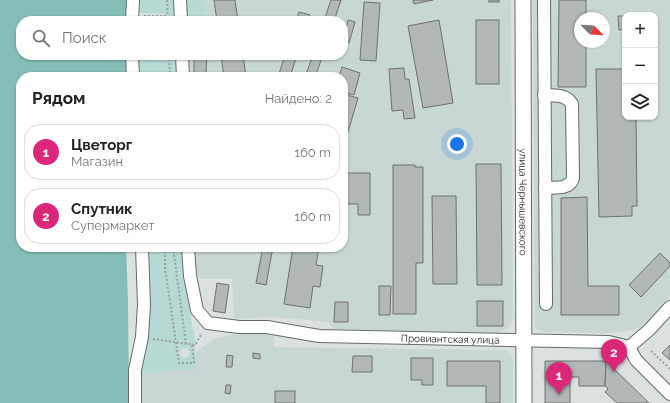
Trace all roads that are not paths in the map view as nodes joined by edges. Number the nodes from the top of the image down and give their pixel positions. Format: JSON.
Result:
{"nodes":[{"id":1,"x":133,"y":0,"type":"edge"},
{"id":2,"x":180,"y":0,"type":"edge"},
{"id":3,"x":523,"y":0,"type":"edge"},
{"id":4,"x":544,"y":0,"type":"edge"},
{"id":5,"x":132,"y":16,"type":"edge"},
{"id":6,"x":181,"y":16,"type":"edge"},
{"id":7,"x":132,"y":60,"type":"edge"},
{"id":8,"x":182,"y":60,"type":"edge"},
{"id":9,"x":132,"y":72,"type":"edge"},
{"id":10,"x":183,"y":72,"type":"edge"},
{"id":11,"x":544,"y":95,"type":"junction"},
{"id":12,"x":545,"y":188,"type":"junction"},
{"id":13,"x":142,"y":252,"type":"edge"},
{"id":14,"x":188,"y":252,"type":"edge"},
{"id":15,"x":546,"y":304,"type":"dead end"},
{"id":16,"x":670,"y":307,"type":"edge"},
{"id":17,"x":524,"y":341,"type":"junction"},
{"id":18,"x":629,"y":347,"type":"junction"},
{"id":19,"x":670,"y":394,"type":"edge"},
{"id":20,"x":135,"y":403,"type":"edge"},
{"id":21,"x":524,"y":403,"type":"edge"}],
"edges":[{"from":1,"to":5,"type":"street"},
{"from":2,"to":6,"type":"street"},
{"from":3,"to":17,"type":"main road","name":"улица Чернышевского"},
{"from":4,"to":11,"type":"street"},
{"from":7,"to":9,"type":"street"},
{"from":8,"to":10,"type":"street"},
{"from":11,"to":12,"type":"street"},
{"from":11,"to":12,"type":"street"},
{"from":12,"to":15,"type":"street"},
{"from":13,"to":20,"type":"street"},
{"from":14,"to":17,"type":"street","name":"Провиантская улица"},
{"from":16,"to":18,"type":"street"},
{"from":17,"to":18,"type":"street","name":"Провиантская улица"},
{"from":17,"to":21,"type":"main road","name":"улица Чернышевского"},
{"from":18,"to":19,"type":"street"}]}
